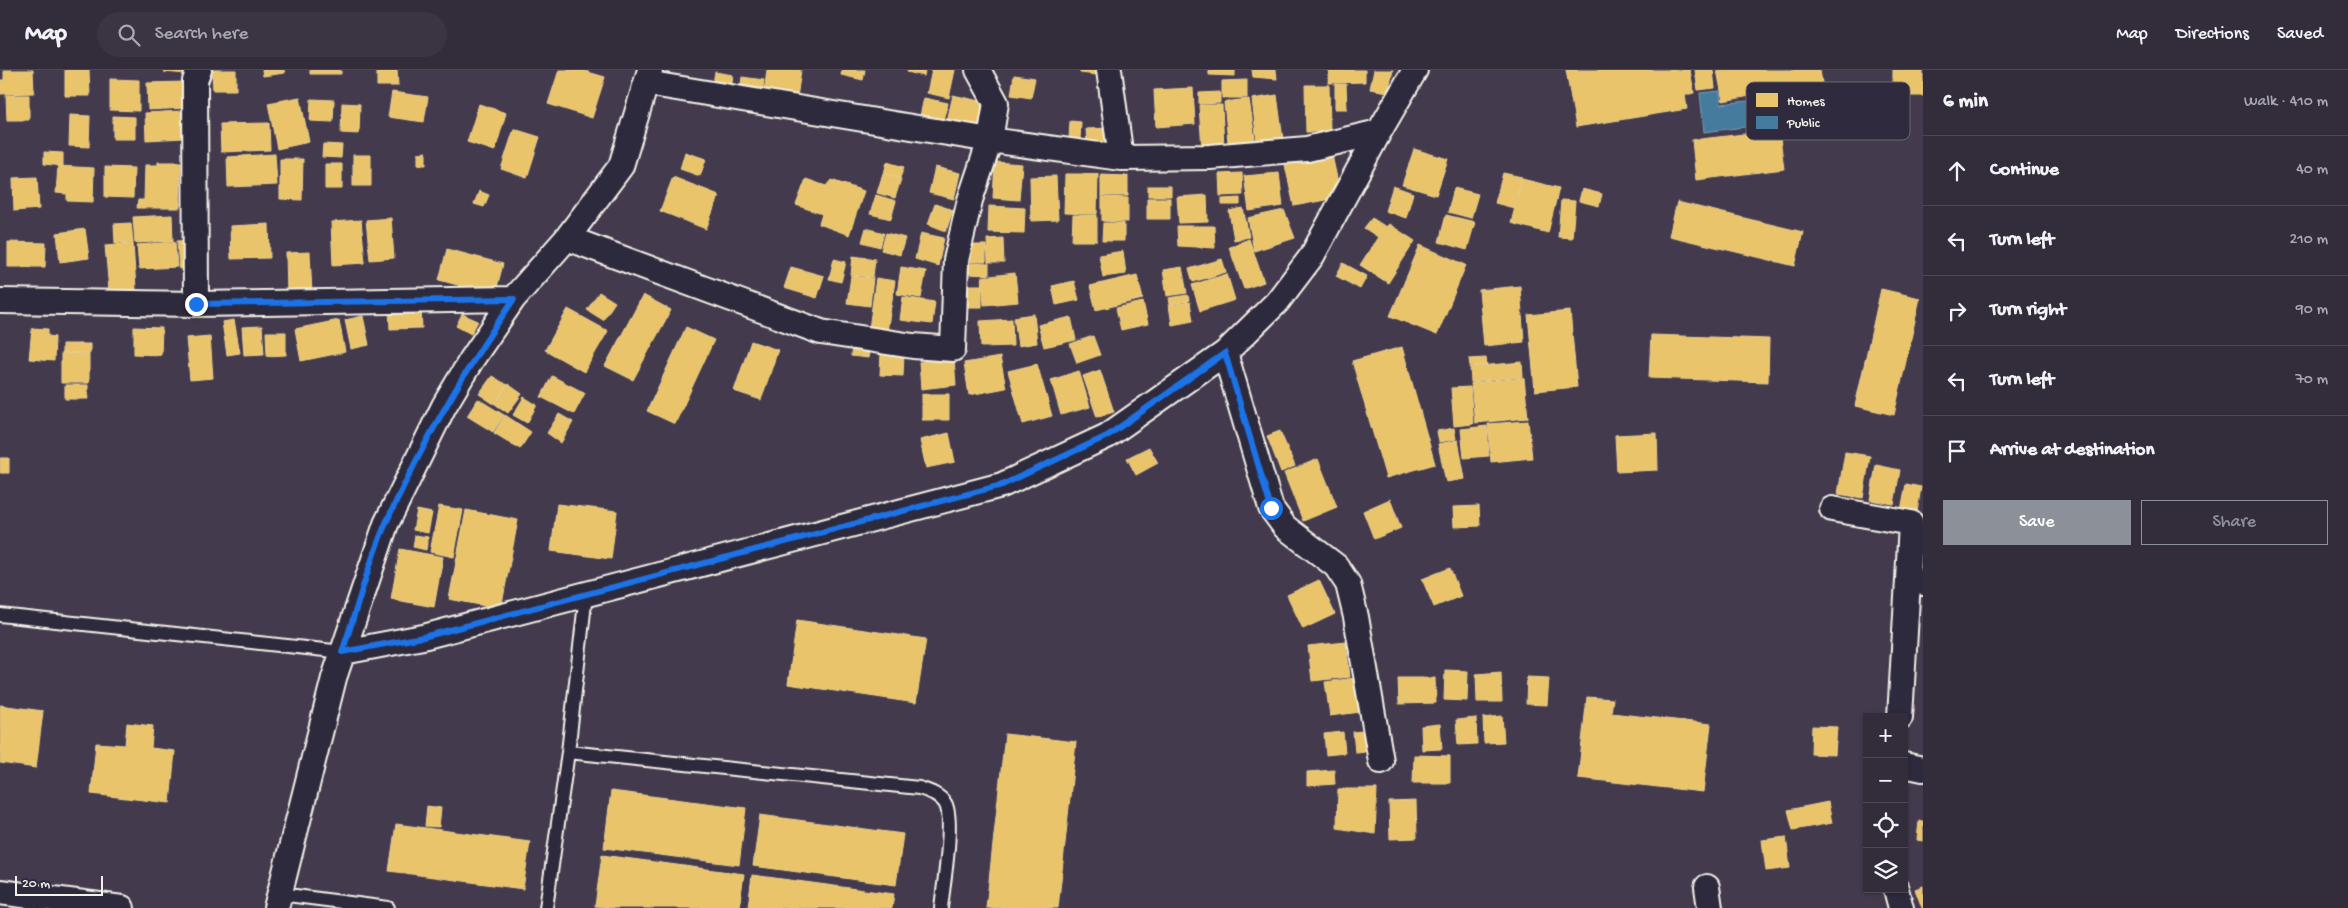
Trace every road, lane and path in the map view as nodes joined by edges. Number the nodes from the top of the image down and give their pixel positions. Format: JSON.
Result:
{"nodes":[{"id":1,"x":199,"y":70,"type":"edge"},
{"id":2,"x":978,"y":70,"type":"edge"},
{"id":3,"x":1109,"y":70,"type":"edge"},
{"id":4,"x":1415,"y":70,"type":"edge"},
{"id":5,"x":648,"y":77,"type":"edge"},
{"id":6,"x":1379,"y":132,"type":"junction"},
{"id":7,"x":990,"y":140,"type":"junction"},
{"id":8,"x":1121,"y":158,"type":"junction"},
{"id":9,"x":567,"y":238,"type":"junction"},
{"id":10,"x":514,"y":299,"type":"junction"},
{"id":11,"x":0,"y":301,"type":"edge"},
{"id":12,"x":196,"y":304,"type":"junction"},
{"id":13,"x":1225,"y":353,"type":"junction"},
{"id":14,"x":1832,"y":509,"type":"dead end"},
{"id":15,"x":1916,"y":582,"type":"edge"},
{"id":16,"x":586,"y":594,"type":"junction"},
{"id":17,"x":0,"y":615,"type":"edge"},
{"id":18,"x":342,"y":652,"type":"junction"},
{"id":19,"x":1900,"y":713,"type":"edge"},
{"id":20,"x":568,"y":752,"type":"junction"},
{"id":21,"x":1381,"y":761,"type":"dead end"},
{"id":22,"x":1908,"y":766,"type":"edge"},
{"id":23,"x":1923,"y":769,"type":"edge"},
{"id":24,"x":0,"y":892,"type":"edge"},
{"id":25,"x":1897,"y":893,"type":"edge"},
{"id":26,"x":278,"y":901,"type":"edge"},
{"id":27,"x":122,"y":908,"type":"edge"},
{"id":28,"x":388,"y":908,"type":"edge"},
{"id":29,"x":546,"y":908,"type":"edge"},
{"id":30,"x":941,"y":908,"type":"edge"},
{"id":31,"x":1901,"y":908,"type":"edge"}],
"edges":[{"from":1,"to":12,"type":"street"},
{"from":2,"to":7,"type":"street"},
{"from":3,"to":8,"type":"street"},
{"from":4,"to":6,"type":"street"},
{"from":5,"to":7,"type":"street"},
{"from":5,"to":9,"type":"street"},
{"from":6,"to":8,"type":"street"},
{"from":6,"to":13,"type":"street"},
{"from":7,"to":8,"type":"street"},
{"from":7,"to":9,"type":"street"},
{"from":9,"to":10,"type":"street"},
{"from":10,"to":12,"type":"street"},
{"from":10,"to":18,"type":"street"},
{"from":11,"to":12,"type":"street"},
{"from":13,"to":16,"type":"street"},
{"from":13,"to":21,"type":"street"},
{"from":14,"to":15,"type":"street"},
{"from":15,"to":19,"type":"street"},
{"from":16,"to":18,"type":"street"},
{"from":16,"to":20,"type":"lane"},
{"from":17,"to":18,"type":"lane"},
{"from":18,"to":26,"type":"street"},
{"from":20,"to":29,"type":"lane"},
{"from":20,"to":30,"type":"lane"},
{"from":22,"to":23,"type":"street"},
{"from":24,"to":27,"type":"street"},
{"from":25,"to":31,"type":"street"},
{"from":26,"to":28,"type":"lane"}]}
